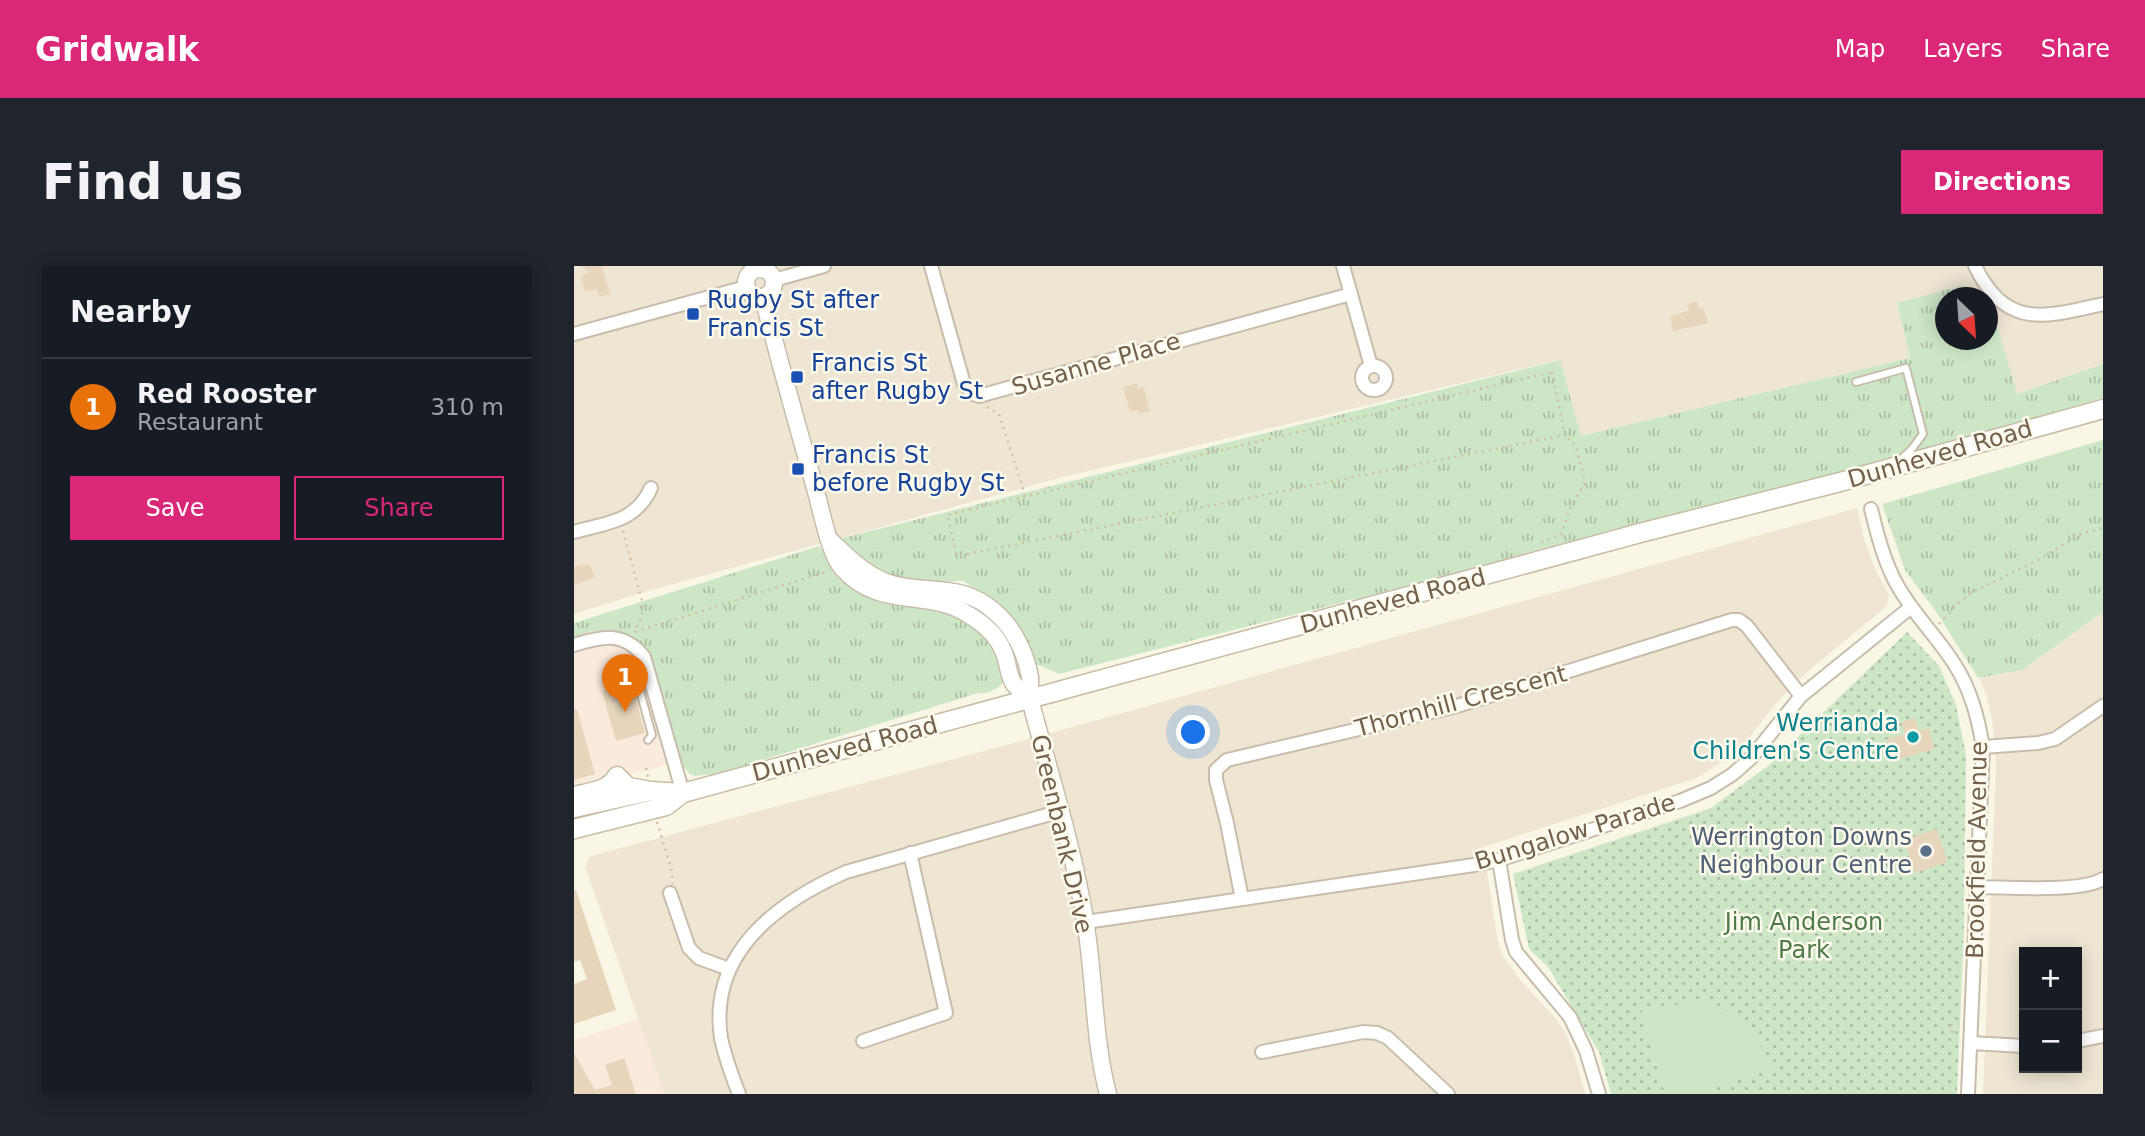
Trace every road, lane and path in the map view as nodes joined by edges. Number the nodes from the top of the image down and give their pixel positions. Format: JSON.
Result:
{"nodes":[{"id":1,"x":824,"y":266,"type":"edge"},
{"id":2,"x":931,"y":266,"type":"edge"},
{"id":3,"x":1343,"y":266,"type":"edge"},
{"id":4,"x":1975,"y":266,"type":"edge"},
{"id":5,"x":755,"y":268,"type":"edge"},
{"id":6,"x":774,"y":280,"type":"junction"},
{"id":7,"x":746,"y":287,"type":"junction"},
{"id":8,"x":1351,"y":294,"type":"junction"},
{"id":9,"x":763,"y":297,"type":"junction"},
{"id":10,"x":2103,"y":304,"type":"edge"},
{"id":11,"x":574,"y":334,"type":"edge"},
{"id":12,"x":1371,"y":366,"type":"dead end"},
{"id":13,"x":1856,"y":382,"type":"dead end"},
{"id":14,"x":979,"y":399,"type":"junction"},
{"id":15,"x":2103,"y":409,"type":"edge"},
{"id":16,"x":1565,"y":435,"type":"junction"},
{"id":17,"x":1890,"y":468,"type":"junction"},
{"id":18,"x":651,"y":488,"type":"dead end"},
{"id":19,"x":1025,"y":496,"type":"junction"},
{"id":20,"x":1871,"y":509,"type":"dead end"},
{"id":21,"x":620,"y":519,"type":"junction"},
{"id":22,"x":2103,"y":528,"type":"edge"},
{"id":23,"x":574,"y":531,"type":"edge"},
{"id":24,"x":1528,"y":564,"type":"junction"},
{"id":25,"x":832,"y":570,"type":"dead end"},
{"id":26,"x":1911,"y":607,"type":"junction"},
{"id":27,"x":1936,"y":627,"type":"dead end"},
{"id":28,"x":574,"y":645,"type":"edge"},
{"id":29,"x":626,"y":664,"type":"dead end"},
{"id":30,"x":1801,"y":696,"type":"junction"},
{"id":31,"x":1030,"y":698,"type":"junction"},
{"id":32,"x":2103,"y":706,"type":"edge"},
{"id":33,"x":648,"y":740,"type":"dead end"},
{"id":34,"x":1983,"y":747,"type":"junction"},
{"id":35,"x":651,"y":791,"type":"junction"},
{"id":36,"x":683,"y":793,"type":"junction"},
{"id":37,"x":574,"y":796,"type":"edge"},
{"id":38,"x":574,"y":808,"type":"edge"},
{"id":39,"x":1061,"y":811,"type":"junction"},
{"id":40,"x":655,"y":815,"type":"dead end"},
{"id":41,"x":574,"y":829,"type":"edge"},
{"id":42,"x":910,"y":853,"type":"junction"},
{"id":43,"x":1499,"y":860,"type":"junction"},
{"id":44,"x":2103,"y":878,"type":"edge"},
{"id":45,"x":1978,"y":887,"type":"junction"},
{"id":46,"x":670,"y":893,"type":"joint"},
{"id":47,"x":1242,"y":899,"type":"junction"},
{"id":48,"x":1086,"y":922,"type":"junction"},
{"id":49,"x":729,"y":969,"type":"junction"},
{"id":50,"x":2103,"y":1036,"type":"edge"},
{"id":51,"x":2082,"y":1040,"type":"edge"},
{"id":52,"x":863,"y":1041,"type":"dead end"},
{"id":53,"x":1971,"y":1044,"type":"junction"},
{"id":54,"x":2019,"y":1046,"type":"edge"},
{"id":55,"x":1262,"y":1052,"type":"dead end"},
{"id":56,"x":739,"y":1094,"type":"edge"},
{"id":57,"x":1108,"y":1094,"type":"edge"},
{"id":58,"x":1448,"y":1094,"type":"edge"},
{"id":59,"x":1599,"y":1094,"type":"edge"},
{"id":60,"x":1968,"y":1094,"type":"edge"}],
"edges":[{"from":1,"to":6,"type":"street"},
{"from":2,"to":14,"type":"street","name":"Susanne Place"},
{"from":3,"to":8,"type":"street"},
{"from":4,"to":10,"type":"street"},
{"from":5,"to":6,"type":"street"},
{"from":5,"to":7,"type":"street"},
{"from":6,"to":9,"type":"street"},
{"from":7,"to":9,"type":"street"},
{"from":7,"to":11,"type":"street"},
{"from":8,"to":12,"type":"street"},
{"from":8,"to":14,"type":"street","name":"Susanne Place"},
{"from":9,"to":31,"type":"street","name":"Greenbank Drive"},
{"from":13,"to":17,"type":"lane"},
{"from":14,"to":19,"type":"path"},
{"from":15,"to":17,"type":"main road","name":"Dunheved Road"},
{"from":16,"to":19,"type":"path"},
{"from":16,"to":19,"type":"path"},
{"from":16,"to":24,"type":"path"},
{"from":17,"to":24,"type":"main road","name":"Dunheved Road"},
{"from":18,"to":21,"type":"street"},
{"from":20,"to":26,"type":"street","name":"Brookfield Avenue"},
{"from":21,"to":23,"type":"street"},
{"from":21,"to":25,"type":"path"},
{"from":22,"to":27,"type":"path"},
{"from":24,"to":31,"type":"main road","name":"Dunheved Road"},
{"from":26,"to":30,"type":"street","name":"Bungalow Parade"},
{"from":26,"to":34,"type":"street","name":"Brookfield Avenue"},
{"from":28,"to":36,"type":"street"},
{"from":29,"to":33,"type":"lane"},
{"from":30,"to":43,"type":"street","name":"Bungalow Parade"},
{"from":30,"to":47,"type":"street","name":"Thornhill Crescent"},
{"from":31,"to":36,"type":"main road","name":"Dunheved Road"},
{"from":31,"to":39,"type":"street","name":"Greenbank Drive"},
{"from":32,"to":34,"type":"street"},
{"from":34,"to":45,"type":"street","name":"Brookfield Avenue"},
{"from":35,"to":36,"type":"main road","name":"Dunheved Road"},
{"from":35,"to":37,"type":"main road"},
{"from":35,"to":38,"type":"main road","name":"Dunheved Road"},
{"from":36,"to":41,"type":"main road","name":"Dunheved Road"},
{"from":39,"to":42,"type":"street"},
{"from":39,"to":48,"type":"street","name":"Greenbank Drive"},
{"from":40,"to":46,"type":"path"},
{"from":42,"to":49,"type":"street"},
{"from":42,"to":52,"type":"street"},
{"from":43,"to":47,"type":"street","name":"Bungalow Parade"},
{"from":43,"to":59,"type":"street"},
{"from":44,"to":45,"type":"street"},
{"from":45,"to":53,"type":"street","name":"Brookfield Avenue"},
{"from":46,"to":49,"type":"street"},
{"from":47,"to":48,"type":"street","name":"Bungalow Parade"},
{"from":48,"to":57,"type":"street","name":"Greenbank Drive"},
{"from":49,"to":56,"type":"street"},
{"from":50,"to":51,"type":"street"},
{"from":53,"to":54,"type":"street"},
{"from":53,"to":60,"type":"street","name":"Brookfield Avenue"},
{"from":55,"to":58,"type":"street"}]}
